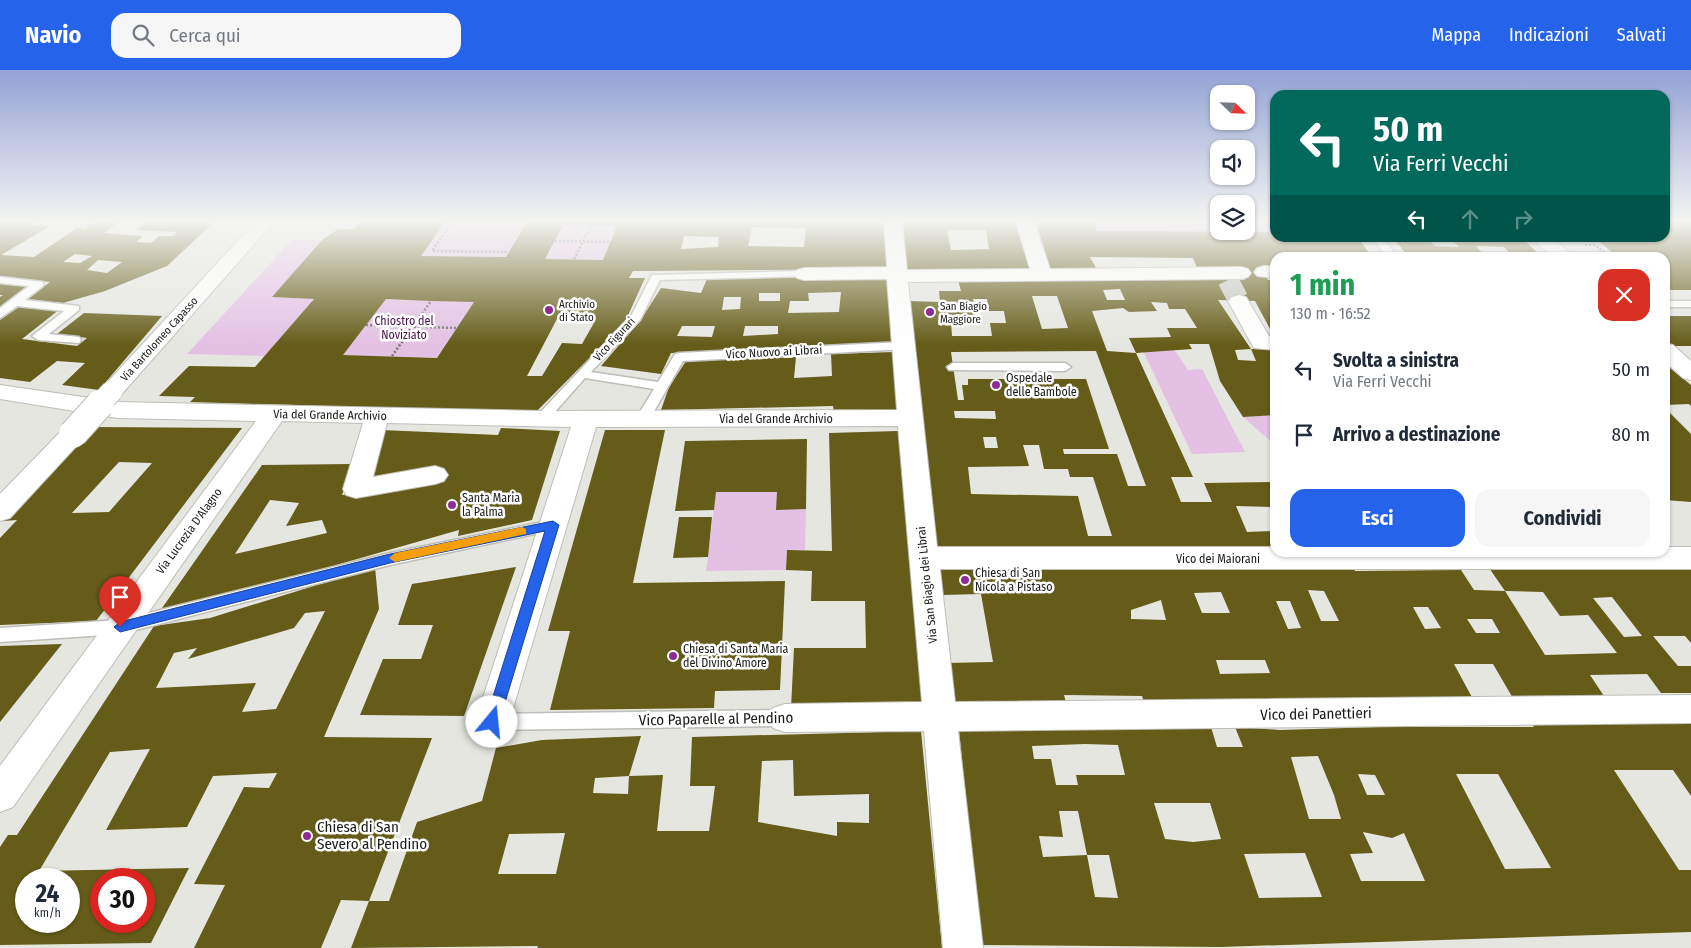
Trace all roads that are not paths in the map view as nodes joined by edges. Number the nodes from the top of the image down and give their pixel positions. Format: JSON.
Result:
{"nodes":[{"id":1,"x":231,"y":263,"type":"edge"},
{"id":2,"x":897,"y":263,"type":"edge"},
{"id":3,"x":1038,"y":263,"type":"edge"},
{"id":4,"x":804,"y":274,"type":"joint"},
{"id":5,"x":898,"y":274,"type":"junction"},
{"id":6,"x":1042,"y":274,"type":"junction"},
{"id":7,"x":1231,"y":275,"type":"dead end"},
{"id":8,"x":0,"y":280,"type":"edge"},
{"id":9,"x":1239,"y":301,"type":"tunnel mouth"},
{"id":10,"x":17,"y":303,"type":"junction"},
{"id":11,"x":1670,"y":304,"type":"edge"},
{"id":12,"x":1691,"y":304,"type":"edge"},
{"id":13,"x":0,"y":314,"type":"edge"},
{"id":14,"x":75,"y":340,"type":"dead end"},
{"id":15,"x":1270,"y":342,"type":"edge"},
{"id":16,"x":1670,"y":349,"type":"edge"},
{"id":17,"x":1691,"y":349,"type":"edge"},
{"id":18,"x":1670,"y":354,"type":"edge"},
{"id":19,"x":907,"y":360,"type":"junction"},
{"id":20,"x":953,"y":367,"type":"dead end"},
{"id":21,"x":1065,"y":367,"type":"dead end"},
{"id":22,"x":1691,"y":373,"type":"edge"},
{"id":23,"x":582,"y":374,"type":"junction"},
{"id":24,"x":660,"y":386,"type":"junction"},
{"id":25,"x":9,"y":394,"type":"edge"},
{"id":26,"x":115,"y":401,"type":"junction"},
{"id":27,"x":0,"y":413,"type":"edge"},
{"id":28,"x":274,"y":414,"type":"junction"},
{"id":29,"x":377,"y":416,"type":"junction"},
{"id":30,"x":910,"y":418,"type":"junction"},
{"id":31,"x":542,"y":420,"type":"junction"},
{"id":32,"x":586,"y":420,"type":"junction"},
{"id":33,"x":642,"y":420,"type":"junction"},
{"id":34,"x":435,"y":475,"type":"dead end"},
{"id":35,"x":0,"y":511,"type":"edge"},
{"id":36,"x":553,"y":525,"type":"junction"},
{"id":37,"x":925,"y":558,"type":"junction"},
{"id":38,"x":1691,"y":558,"type":"edge"},
{"id":39,"x":120,"y":627,"type":"junction"},
{"id":40,"x":0,"y":635,"type":"edge"},
{"id":41,"x":1691,"y":709,"type":"edge"},
{"id":42,"x":941,"y":717,"type":"junction"},
{"id":43,"x":786,"y":718,"type":"joint"},
{"id":44,"x":492,"y":722,"type":"joint"},
{"id":45,"x":0,"y":795,"type":"edge"},
{"id":46,"x":963,"y":948,"type":"edge"}],
"edges":[{"from":1,"to":26,"type":"street","name":"Via Bartolomeo Capasso"},
{"from":2,"to":5,"type":"street","name":"Via San Biagio dei Librai"},
{"from":3,"to":6,"type":"street"},
{"from":4,"to":5,"type":"street","name":"Vico Figurari"},
{"from":4,"to":23,"type":"lane","name":"Vico Figurari"},
{"from":5,"to":6,"type":"street","name":"Vico Figurari"},
{"from":5,"to":19,"type":"street","name":"Via San Biagio dei Librai"},
{"from":6,"to":7,"type":"street","name":"Vico Figurari"},
{"from":8,"to":10,"type":"lane"},
{"from":9,"to":15,"type":"street"},
{"from":10,"to":13,"type":"lane"},
{"from":10,"to":14,"type":"lane"},
{"from":11,"to":12,"type":"lane"},
{"from":16,"to":17,"type":"street"},
{"from":18,"to":22,"type":"street"},
{"from":19,"to":24,"type":"lane","name":"Vico Nuovo ai Librai"},
{"from":19,"to":30,"type":"street","name":"Via San Biagio dei Librai"},
{"from":20,"to":21,"type":"lane"},
{"from":23,"to":24,"type":"lane"},
{"from":23,"to":31,"type":"lane"},
{"from":24,"to":33,"type":"lane"},
{"from":25,"to":26,"type":"street","name":"Via del Grande Archivio"},
{"from":25,"to":27,"type":"street"},
{"from":26,"to":28,"type":"street","name":"Via del Grande Archivio"},
{"from":26,"to":35,"type":"street","name":"Via Bartolomeo Capasso","bridge":true},
{"from":28,"to":29,"type":"street","name":"Via del Grande Archivio"},
{"from":28,"to":39,"type":"street","name":"Via Lucrezia D'Alagno"},
{"from":29,"to":31,"type":"street","name":"Via del Grande Archivio"},
{"from":29,"to":34,"type":"street"},
{"from":30,"to":33,"type":"street","name":"Via del Grande Archivio"},
{"from":30,"to":37,"type":"street","name":"Via San Biagio dei Librai"},
{"from":31,"to":32,"type":"street","name":"Via del Grande Archivio"},
{"from":32,"to":33,"type":"street","name":"Via del Grande Archivio"},
{"from":32,"to":36,"type":"street"},
{"from":36,"to":39,"type":"lane"},
{"from":36,"to":44,"type":"street"},
{"from":37,"to":38,"type":"street","name":"Vico dei Maiorani"},
{"from":37,"to":42,"type":"street","name":"Via San Biagio dei Librai"},
{"from":39,"to":40,"type":"lane"},
{"from":39,"to":45,"type":"street","name":"Via Lucrezia D'Alagno"},
{"from":41,"to":42,"type":"street","name":"Vico dei Panettieri"},
{"from":42,"to":43,"type":"street","name":"Vico Paparelle al Pendino"},
{"from":42,"to":46,"type":"street","name":"Via San Biagio dei Librai"},
{"from":43,"to":44,"type":"lane","name":"Vico Paparelle al Pendino"}]}
